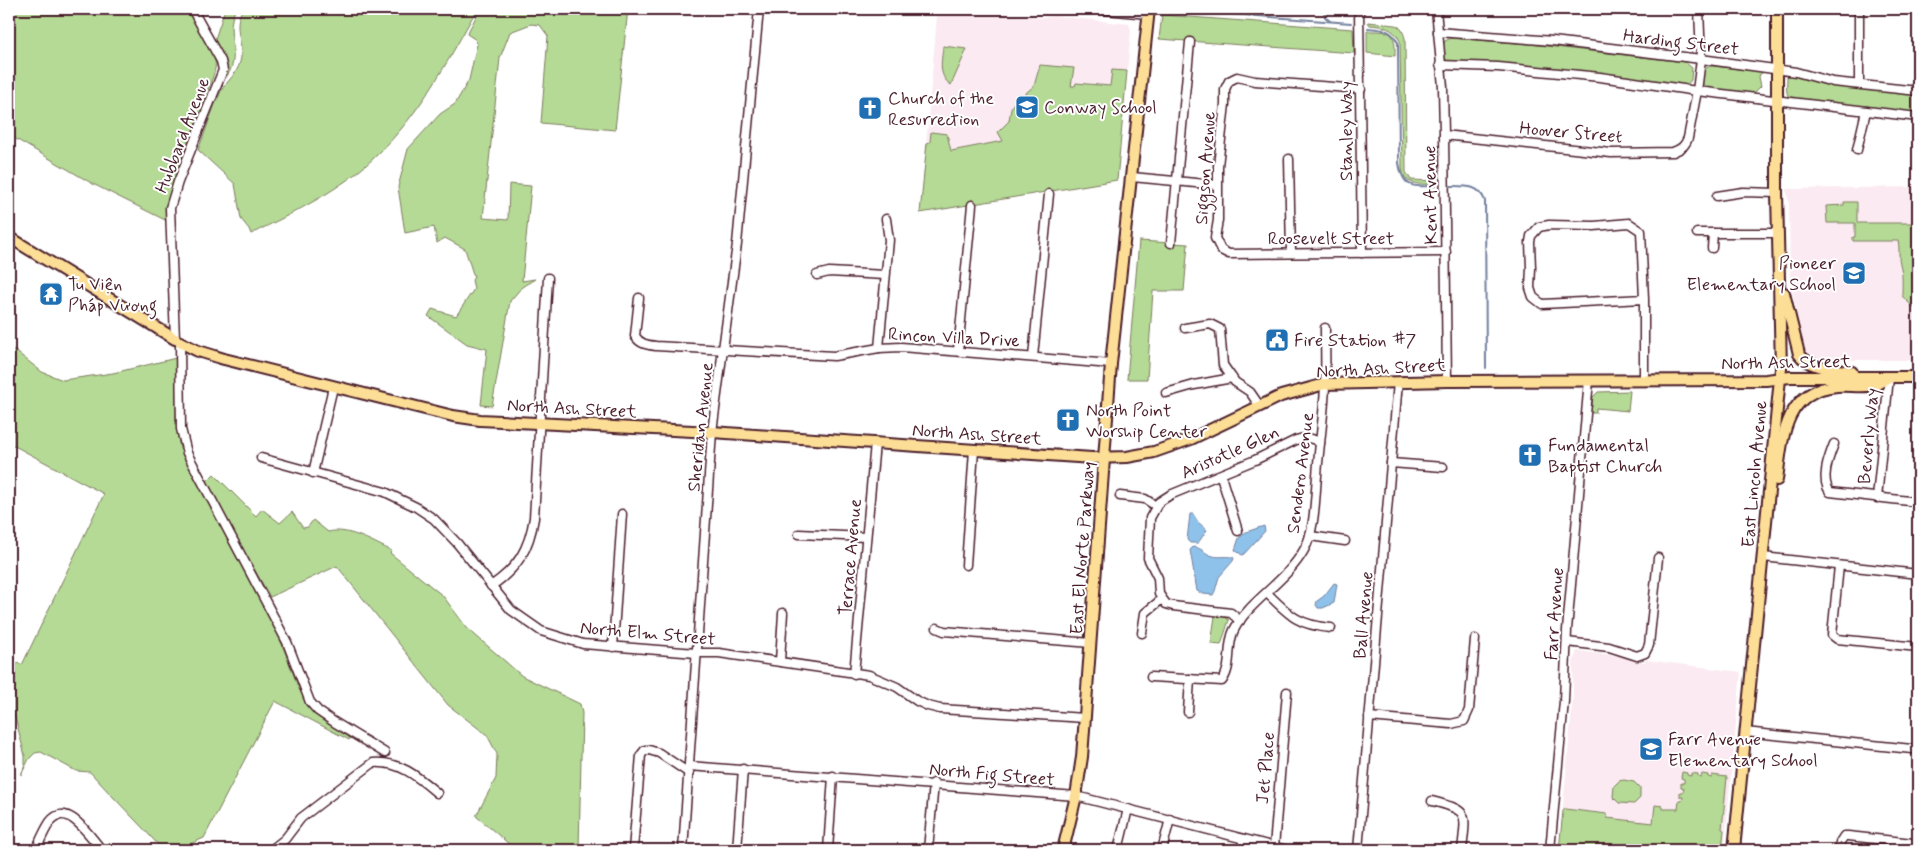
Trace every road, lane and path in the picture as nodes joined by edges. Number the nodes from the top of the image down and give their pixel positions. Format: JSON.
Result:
{"nodes":[{"id":1,"x":192,"y":9,"type":"edge"},
{"id":2,"x":759,"y":9,"type":"edge"},
{"id":3,"x":1095,"y":9,"type":"edge"},
{"id":4,"x":1359,"y":9,"type":"edge"},
{"id":5,"x":1436,"y":9,"type":"edge"},
{"id":6,"x":1699,"y":9,"type":"edge"},
{"id":7,"x":1778,"y":9,"type":"edge"},
{"id":8,"x":1859,"y":9,"type":"edge"},
{"id":9,"x":1149,"y":11,"type":"edge"},
{"id":10,"x":1438,"y":32,"type":"junction"},
{"id":11,"x":1190,"y":42,"type":"dead end"},
{"id":12,"x":1701,"y":59,"type":"junction"},
{"id":13,"x":1440,"y":65,"type":"junction"},
{"id":14,"x":1778,"y":70,"type":"junction"},
{"id":15,"x":1859,"y":84,"type":"junction"},
{"id":16,"x":1360,"y":89,"type":"junction"},
{"id":17,"x":1697,"y":91,"type":"junction"},
{"id":18,"x":1918,"y":91,"type":"edge"},
{"id":19,"x":1778,"y":101,"type":"junction"},
{"id":20,"x":1866,"y":111,"type":"junction"},
{"id":21,"x":1918,"y":117,"type":"edge"},
{"id":22,"x":1444,"y":135,"type":"junction"},
{"id":23,"x":1856,"y":150,"type":"dead end"},
{"id":24,"x":1289,"y":160,"type":"dead end"},
{"id":25,"x":1132,"y":177,"type":"junction"},
{"id":26,"x":1177,"y":181,"type":"junction"},
{"id":27,"x":1217,"y":185,"type":"junction"},
{"id":28,"x":1777,"y":193,"type":"junction"},
{"id":29,"x":1049,"y":194,"type":"dead end"},
{"id":30,"x":1717,"y":196,"type":"dead end"},
{"id":31,"x":972,"y":205,"type":"dead end"},
{"id":32,"x":886,"y":219,"type":"dead end"},
{"id":33,"x":1697,"y":233,"type":"dead end"},
{"id":34,"x":1713,"y":233,"type":"junction"},
{"id":35,"x":1778,"y":233,"type":"junction"},
{"id":36,"x":9,"y":237,"type":"edge"},
{"id":37,"x":1171,"y":243,"type":"dead end"},
{"id":38,"x":1218,"y":246,"type":"joint"},
{"id":39,"x":1712,"y":248,"type":"dead end"},
{"id":40,"x":1446,"y":252,"type":"junction"},
{"id":41,"x":1291,"y":253,"type":"junction"},
{"id":42,"x":1362,"y":253,"type":"junction"},
{"id":43,"x":1778,"y":268,"type":"junction"},
{"id":44,"x":817,"y":274,"type":"dead end"},
{"id":45,"x":885,"y":275,"type":"junction"},
{"id":46,"x":548,"y":278,"type":"dead end"},
{"id":47,"x":639,"y":298,"type":"dead end"},
{"id":48,"x":1644,"y":299,"type":"junction"},
{"id":49,"x":1186,"y":328,"type":"dead end"},
{"id":50,"x":1324,"y":328,"type":"dead end"},
{"id":51,"x":178,"y":340,"type":"junction"},
{"id":52,"x":879,"y":348,"type":"junction"},
{"id":53,"x":723,"y":349,"type":"junction"},
{"id":54,"x":958,"y":351,"type":"junction"},
{"id":55,"x":1033,"y":356,"type":"junction"},
{"id":56,"x":1112,"y":364,"type":"junction"},
{"id":57,"x":1875,"y":377,"type":"junction"},
{"id":58,"x":1889,"y":377,"type":"junction"},
{"id":59,"x":1918,"y":377,"type":"edge"},
{"id":60,"x":1232,"y":378,"type":"junction"},
{"id":61,"x":1778,"y":378,"type":"junction"},
{"id":62,"x":1589,"y":380,"type":"junction"},
{"id":63,"x":1644,"y":380,"type":"junction"},
{"id":64,"x":1446,"y":381,"type":"junction"},
{"id":65,"x":1398,"y":382,"type":"junction"},
{"id":66,"x":1326,"y":384,"type":"junction"},
{"id":67,"x":333,"y":386,"type":"junction"},
{"id":68,"x":1166,"y":393,"type":"dead end"},
{"id":69,"x":1259,"y":405,"type":"junction"},
{"id":70,"x":540,"y":422,"type":"junction"},
{"id":71,"x":712,"y":432,"type":"junction"},
{"id":72,"x":875,"y":443,"type":"junction"},
{"id":73,"x":1320,"y":443,"type":"junction"},
{"id":74,"x":1834,"y":444,"type":"dead end"},
{"id":75,"x":974,"y":450,"type":"junction"},
{"id":76,"x":1105,"y":457,"type":"junction"},
{"id":77,"x":261,"y":458,"type":"dead end"},
{"id":78,"x":1391,"y":463,"type":"junction"},
{"id":79,"x":1443,"y":467,"type":"dead end"},
{"id":80,"x":313,"y":473,"type":"junction"},
{"id":81,"x":1221,"y":476,"type":"junction"},
{"id":82,"x":1120,"y":496,"type":"dead end"},
{"id":83,"x":1878,"y":498,"type":"junction"},
{"id":84,"x":1918,"y":502,"type":"edge"},
{"id":85,"x":1156,"y":506,"type":"junction"},
{"id":86,"x":622,"y":514,"type":"dead end"},
{"id":87,"x":1238,"y":531,"type":"dead end"},
{"id":88,"x":800,"y":534,"type":"dead end"},
{"id":89,"x":1310,"y":536,"type":"junction"},
{"id":90,"x":866,"y":537,"type":"junction"},
{"id":91,"x":1345,"y":541,"type":"dead end"},
{"id":92,"x":1763,"y":557,"type":"junction"},
{"id":93,"x":1658,"y":558,"type":"dead end"},
{"id":94,"x":966,"y":565,"type":"dead end"},
{"id":95,"x":1839,"y":566,"type":"junction"},
{"id":96,"x":1918,"y":574,"type":"edge"},
{"id":97,"x":491,"y":586,"type":"junction"},
{"id":98,"x":1267,"y":593,"type":"junction"},
{"id":99,"x":1162,"y":599,"type":"junction"},
{"id":100,"x":783,"y":613,"type":"dead end"},
{"id":101,"x":1240,"y":621,"type":"junction"},
{"id":102,"x":937,"y":628,"type":"dead end"},
{"id":103,"x":1331,"y":628,"type":"dead end"},
{"id":104,"x":1142,"y":633,"type":"dead end"},
{"id":105,"x":1475,"y":639,"type":"dead end"},
{"id":106,"x":1567,"y":642,"type":"junction"},
{"id":107,"x":1091,"y":643,"type":"junction"},
{"id":108,"x":613,"y":647,"type":"junction"},
{"id":109,"x":1918,"y":647,"type":"edge"},
{"id":110,"x":696,"y":654,"type":"junction"},
{"id":111,"x":780,"y":661,"type":"junction"},
{"id":112,"x":854,"y":674,"type":"junction"},
{"id":113,"x":1151,"y":677,"type":"dead end"},
{"id":114,"x":1190,"y":679,"type":"junction"},
{"id":115,"x":1287,"y":692,"type":"dead end"},
{"id":116,"x":1188,"y":712,"type":"dead end"},
{"id":117,"x":1369,"y":717,"type":"junction"},
{"id":118,"x":1085,"y":718,"type":"junction"},
{"id":119,"x":1746,"y":732,"type":"junction"},
{"id":120,"x":1912,"y":749,"type":"dead end"},
{"id":121,"x":385,"y":753,"type":"dead end"},
{"id":122,"x":689,"y":769,"type":"junction"},
{"id":123,"x":743,"y":769,"type":"junction"},
{"id":124,"x":833,"y":776,"type":"junction"},
{"id":125,"x":934,"y":784,"type":"junction"},
{"id":126,"x":438,"y":793,"type":"dead end"},
{"id":127,"x":1076,"y":796,"type":"junction"},
{"id":128,"x":1432,"y":801,"type":"dead end"},
{"id":129,"x":1128,"y":809,"type":"junction"},
{"id":130,"x":1170,"y":819,"type":"junction"},
{"id":131,"x":1244,"y":839,"type":"junction"},
{"id":132,"x":1918,"y":846,"type":"edge"},
{"id":133,"x":1274,"y":847,"type":"junction"},
{"id":134,"x":36,"y":850,"type":"edge"},
{"id":135,"x":102,"y":850,"type":"edge"},
{"id":136,"x":272,"y":850,"type":"edge"},
{"id":137,"x":633,"y":850,"type":"edge"},
{"id":138,"x":683,"y":850,"type":"edge"},
{"id":139,"x":736,"y":850,"type":"edge"},
{"id":140,"x":828,"y":850,"type":"edge"},
{"id":141,"x":928,"y":850,"type":"edge"},
{"id":142,"x":1063,"y":850,"type":"edge"},
{"id":143,"x":1118,"y":850,"type":"edge"},
{"id":144,"x":1162,"y":850,"type":"edge"},
{"id":145,"x":1241,"y":850,"type":"edge"},
{"id":146,"x":1287,"y":850,"type":"edge"},
{"id":147,"x":1358,"y":850,"type":"edge"},
{"id":148,"x":1462,"y":850,"type":"edge"},
{"id":149,"x":1550,"y":850,"type":"edge"},
{"id":150,"x":1734,"y":850,"type":"edge"},
{"id":151,"x":1839,"y":850,"type":"edge"}],
"edges":[{"from":1,"to":51,"type":"street","name":"Hubbard Avenue"},
{"from":2,"to":53,"type":"street","name":"Sheridan Avenue"},
{"from":3,"to":9,"type":"street"},
{"from":4,"to":16,"type":"street","name":"Stanley Way"},
{"from":5,"to":10,"type":"street","name":"Kent Avenue"},
{"from":6,"to":12,"type":"street"},
{"from":7,"to":14,"type":"main road","name":"East Lincoln Avenue"},
{"from":8,"to":15,"type":"street"},
{"from":9,"to":25,"type":"main road","name":"East El Norte Parkway"},
{"from":10,"to":12,"type":"street","name":"Harding Street"},
{"from":10,"to":13,"type":"street","name":"Kent Avenue"},
{"from":11,"to":26,"type":"street"},
{"from":12,"to":14,"type":"street","name":"Harding Street"},
{"from":12,"to":17,"type":"street"},
{"from":13,"to":17,"type":"street"},
{"from":13,"to":22,"type":"street","name":"Kent Avenue"},
{"from":14,"to":15,"type":"street","name":"Harding Street"},
{"from":14,"to":19,"type":"main road","name":"East Lincoln Avenue"},
{"from":15,"to":18,"type":"street","name":"Harding Street"},
{"from":16,"to":27,"type":"street","name":"Siggson Avenue"},
{"from":16,"to":42,"type":"street","name":"Stanley Way"},
{"from":17,"to":19,"type":"street"},
{"from":17,"to":22,"type":"street","name":"Hoover Street"},
{"from":19,"to":20,"type":"street"},
{"from":19,"to":28,"type":"main road","name":"East Lincoln Avenue"},
{"from":20,"to":21,"type":"street"},
{"from":20,"to":23,"type":"street"},
{"from":22,"to":40,"type":"street","name":"Kent Avenue"},
{"from":24,"to":41,"type":"street"},
{"from":25,"to":26,"type":"street"},
{"from":25,"to":56,"type":"main road","name":"East El Norte Parkway"},
{"from":26,"to":27,"type":"street"},
{"from":26,"to":37,"type":"street"},
{"from":27,"to":38,"type":"street","name":"Siggson Avenue"},
{"from":28,"to":30,"type":"street"},
{"from":28,"to":35,"type":"main road","name":"East Lincoln Avenue"},
{"from":29,"to":55,"type":"street"},
{"from":31,"to":54,"type":"street"},
{"from":32,"to":45,"type":"street"},
{"from":33,"to":34,"type":"street"},
{"from":34,"to":35,"type":"street"},
{"from":34,"to":39,"type":"street"},
{"from":35,"to":43,"type":"main road","name":"East Lincoln Avenue"},
{"from":36,"to":51,"type":"main road","name":"North Ash Street"},
{"from":38,"to":41,"type":"street","name":"Roosevelt Street"},
{"from":40,"to":42,"type":"street","name":"Roosevelt Street"},
{"from":40,"to":64,"type":"street","name":"Kent Avenue"},
{"from":41,"to":42,"type":"street","name":"Roosevelt Street"},
{"from":43,"to":57,"type":"main road"},
{"from":43,"to":61,"type":"main road","name":"East Lincoln Avenue"},
{"from":44,"to":45,"type":"street"},
{"from":45,"to":52,"type":"street"},
{"from":46,"to":70,"type":"street"},
{"from":47,"to":53,"type":"street","name":"Rincon Villa Drive"},
{"from":48,"to":48,"type":"street"},
{"from":48,"to":63,"type":"street"},
{"from":49,"to":60,"type":"street"},
{"from":50,"to":66,"type":"street","name":"Sendero Avenue"},
{"from":51,"to":67,"type":"main road","name":"North Ash Street"},
{"from":51,"to":121,"type":"street","name":"Hubbard Avenue"},
{"from":52,"to":53,"type":"street","name":"Rincon Villa Drive"},
{"from":52,"to":54,"type":"street","name":"Rincon Villa Drive"},
{"from":53,"to":71,"type":"street","name":"Sheridan Avenue"},
{"from":54,"to":55,"type":"street","name":"Rincon Villa Drive"},
{"from":55,"to":56,"type":"street","name":"Rincon Villa Drive"},
{"from":56,"to":76,"type":"main road","name":"East El Norte Parkway"},
{"from":57,"to":58,"type":"main road","name":"North Ash Street"},
{"from":57,"to":61,"type":"main road","name":"North Ash Street"},
{"from":58,"to":59,"type":"main road","name":"North Ash Street"},
{"from":58,"to":83,"type":"street","name":"Beverly Way"},
{"from":58,"to":92,"type":"main road"},
{"from":60,"to":68,"type":"street"},
{"from":60,"to":69,"type":"street"},
{"from":61,"to":63,"type":"main road","name":"North Ash Street"},
{"from":61,"to":92,"type":"main road","name":"East Lincoln Avenue"},
{"from":62,"to":63,"type":"main road","name":"North Ash Street"},
{"from":62,"to":64,"type":"main road","name":"North Ash Street"},
{"from":62,"to":106,"type":"street","name":"Farr Avenue"},
{"from":64,"to":65,"type":"main road","name":"North Ash Street"},
{"from":65,"to":66,"type":"main road","name":"North Ash Street"},
{"from":65,"to":78,"type":"street","name":"Ball Avenue"},
{"from":66,"to":69,"type":"main road","name":"North Ash Street"},
{"from":66,"to":73,"type":"street","name":"Sendero Avenue"},
{"from":67,"to":70,"type":"main road","name":"North Ash Street"},
{"from":67,"to":80,"type":"street"},
{"from":69,"to":76,"type":"main road","name":"North Ash Street"},
{"from":70,"to":71,"type":"main road","name":"North Ash Street"},
{"from":70,"to":97,"type":"street"},
{"from":71,"to":72,"type":"main road","name":"North Ash Street"},
{"from":71,"to":110,"type":"street","name":"Sheridan Avenue"},
{"from":72,"to":75,"type":"main road","name":"North Ash Street"},
{"from":72,"to":90,"type":"street","name":"Terrace Avenue"},
{"from":73,"to":81,"type":"street","name":"Aristotle Glen"},
{"from":73,"to":89,"type":"street","name":"Sendero Avenue"},
{"from":74,"to":83,"type":"street"},
{"from":75,"to":76,"type":"main road","name":"North Ash Street"},
{"from":75,"to":94,"type":"street"},
{"from":76,"to":107,"type":"main road","name":"East El Norte Parkway"},
{"from":77,"to":80,"type":"street","name":"North Elm Street"},
{"from":78,"to":79,"type":"street"},
{"from":78,"to":117,"type":"street","name":"Ball Avenue"},
{"from":80,"to":97,"type":"street","name":"North Elm Street"},
{"from":81,"to":85,"type":"street","name":"Aristotle Glen"},
{"from":81,"to":87,"type":"street"},
{"from":82,"to":85,"type":"street"},
{"from":83,"to":84,"type":"street"},
{"from":85,"to":99,"type":"street"},
{"from":86,"to":108,"type":"street"},
{"from":88,"to":90,"type":"street"},
{"from":89,"to":91,"type":"street"},
{"from":89,"to":98,"type":"street","name":"Sendero Avenue"},
{"from":90,"to":112,"type":"street","name":"Terrace Avenue"},
{"from":92,"to":95,"type":"street"},
{"from":92,"to":119,"type":"main road","name":"East Lincoln Avenue"},
{"from":93,"to":106,"type":"street"},
{"from":95,"to":96,"type":"street"},
{"from":95,"to":109,"type":"street"},
{"from":97,"to":108,"type":"street","name":"North Elm Street"},
{"from":98,"to":101,"type":"street","name":"Sendero Avenue"},
{"from":98,"to":103,"type":"street"},
{"from":99,"to":101,"type":"street"},
{"from":99,"to":104,"type":"street"},
{"from":100,"to":111,"type":"street"},
{"from":101,"to":114,"type":"street","name":"Sendero Avenue"},
{"from":102,"to":107,"type":"street"},
{"from":105,"to":117,"type":"street"},
{"from":106,"to":149,"type":"street","name":"Farr Avenue"},
{"from":107,"to":118,"type":"main road","name":"East El Norte Parkway"},
{"from":108,"to":110,"type":"street","name":"North Elm Street"},
{"from":110,"to":111,"type":"street","name":"North Elm Street"},
{"from":110,"to":122,"type":"street","name":"Sheridan Avenue"},
{"from":111,"to":112,"type":"street","name":"North Elm Street"},
{"from":112,"to":118,"type":"street","name":"North Elm Street"},
{"from":113,"to":114,"type":"street"},
{"from":114,"to":116,"type":"street"},
{"from":115,"to":133,"type":"street","name":"Jet Place"},
{"from":117,"to":147,"type":"street","name":"Ball Avenue"},
{"from":118,"to":127,"type":"main road","name":"East El Norte Parkway"},
{"from":119,"to":120,"type":"street"},
{"from":119,"to":150,"type":"main road","name":"East Lincoln Avenue"},
{"from":122,"to":123,"type":"street","name":"North Fig Street"},
{"from":122,"to":137,"type":"street"},
{"from":122,"to":138,"type":"street","name":"Sheridan Avenue"},
{"from":123,"to":124,"type":"street","name":"North Fig Street"},
{"from":123,"to":139,"type":"street"},
{"from":124,"to":125,"type":"street","name":"North Fig Street"},
{"from":124,"to":140,"type":"street"},
{"from":125,"to":127,"type":"street","name":"North Fig Street"},
{"from":125,"to":141,"type":"street"},
{"from":126,"to":136,"type":"street"},
{"from":127,"to":129,"type":"street","name":"North Fig Street"},
{"from":127,"to":142,"type":"main road","name":"East El Norte Parkway"},
{"from":128,"to":148,"type":"street"},
{"from":129,"to":130,"type":"street","name":"North Fig Street"},
{"from":129,"to":143,"type":"street"},
{"from":130,"to":131,"type":"street","name":"North Fig Street"},
{"from":130,"to":144,"type":"street"},
{"from":131,"to":133,"type":"street","name":"North Fig Street"},
{"from":131,"to":145,"type":"street"},
{"from":132,"to":151,"type":"street"},
{"from":133,"to":146,"type":"street","name":"North Fig Street"},
{"from":134,"to":135,"type":"street"}]}
